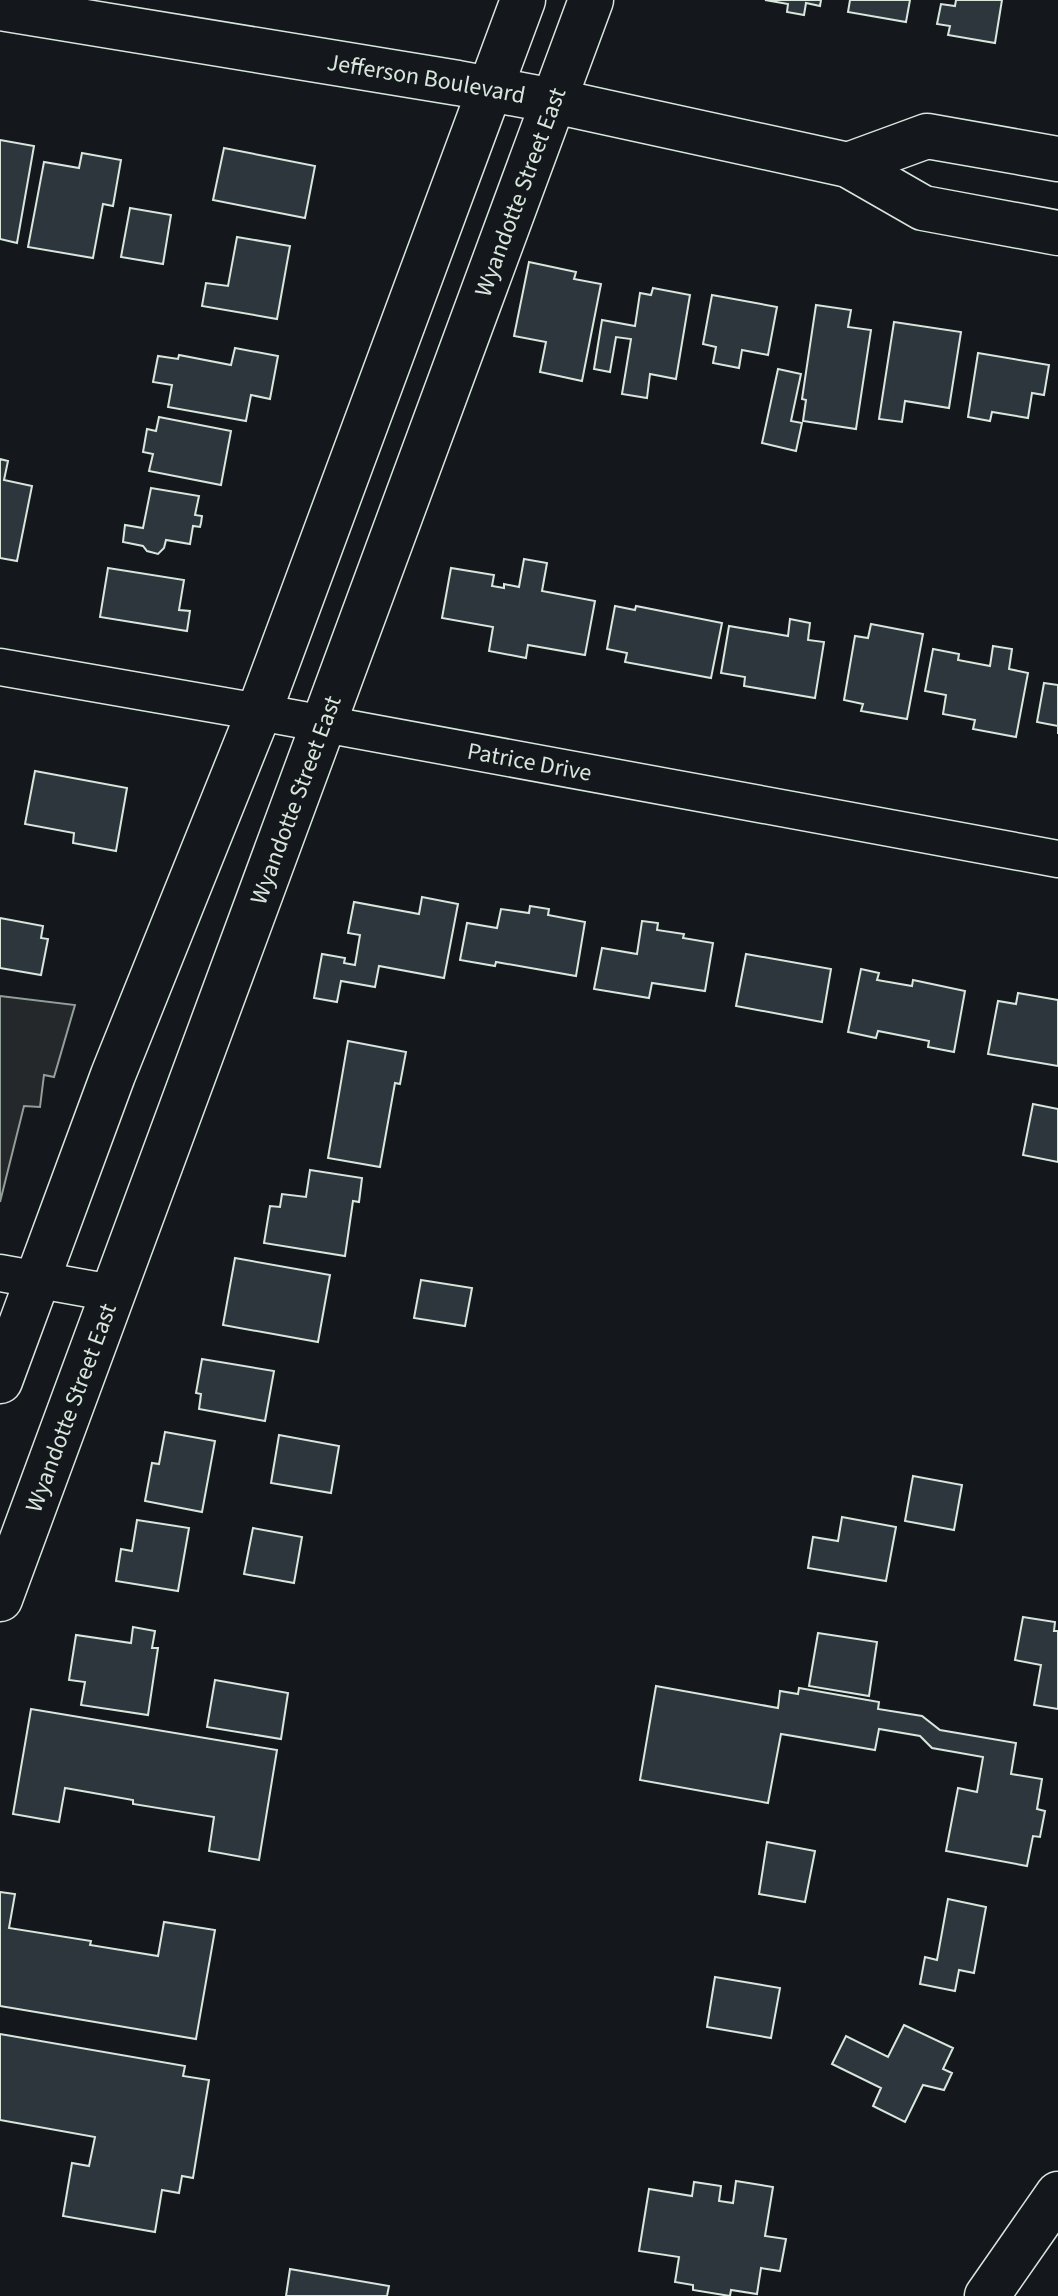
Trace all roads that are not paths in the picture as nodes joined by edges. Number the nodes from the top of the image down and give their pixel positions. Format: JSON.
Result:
{"nodes":[{"id":1,"x":523,"y":0,"type":"edge"},
{"id":2,"x":591,"y":0,"type":"edge"},
{"id":3,"x":0,"y":8,"type":"edge"},
{"id":4,"x":491,"y":89,"type":"junction"},
{"id":5,"x":554,"y":101,"type":"junction"},
{"id":6,"x":1058,"y":159,"type":"edge"},
{"id":7,"x":848,"y":165,"type":"junction"},
{"id":8,"x":1058,"y":233,"type":"edge"},
{"id":9,"x":0,"y":667,"type":"edge"},
{"id":10,"x":259,"y":712,"type":"junction"},
{"id":11,"x":324,"y":725,"type":"junction"},
{"id":12,"x":1058,"y":859,"type":"edge"},
{"id":13,"x":19,"y":1276,"type":"edge"},
{"id":14,"x":112,"y":1293,"type":"junction"},
{"id":15,"x":0,"y":1381,"type":"edge"},
{"id":16,"x":0,"y":1599,"type":"edge"},
{"id":17,"x":1058,"y":2194,"type":"edge"},
{"id":18,"x":987,"y":2296,"type":"edge"}],
"edges":[{"from":1,"to":4,"type":"main road"},
{"from":2,"to":5,"type":"main road","name":"Wyandotte Street East"},
{"from":3,"to":4,"type":"main road","name":"Jefferson Boulevard"},
{"from":4,"to":5,"type":"main road","name":"Jefferson Boulevard"},
{"from":4,"to":10,"type":"main road"},
{"from":5,"to":7,"type":"main road","name":"Jefferson Boulevard"},
{"from":5,"to":11,"type":"main road","name":"Wyandotte Street East"},
{"from":6,"to":7,"type":"main road"},
{"from":7,"to":8,"type":"main road","name":"Jefferson Boulevard"},
{"from":9,"to":10,"type":"street","name":"Patrice Drive"},
{"from":10,"to":11,"type":"street","name":"Patrice Drive"},
{"from":10,"to":13,"type":"main road"},
{"from":11,"to":12,"type":"street","name":"Patrice Drive"},
{"from":11,"to":14,"type":"main road","name":"Wyandotte Street East"},
{"from":13,"to":14,"type":"street"},
{"from":13,"to":15,"type":"main road"},
{"from":14,"to":16,"type":"main road","name":"Wyandotte Street East"},
{"from":17,"to":18,"type":"main road"}]}
